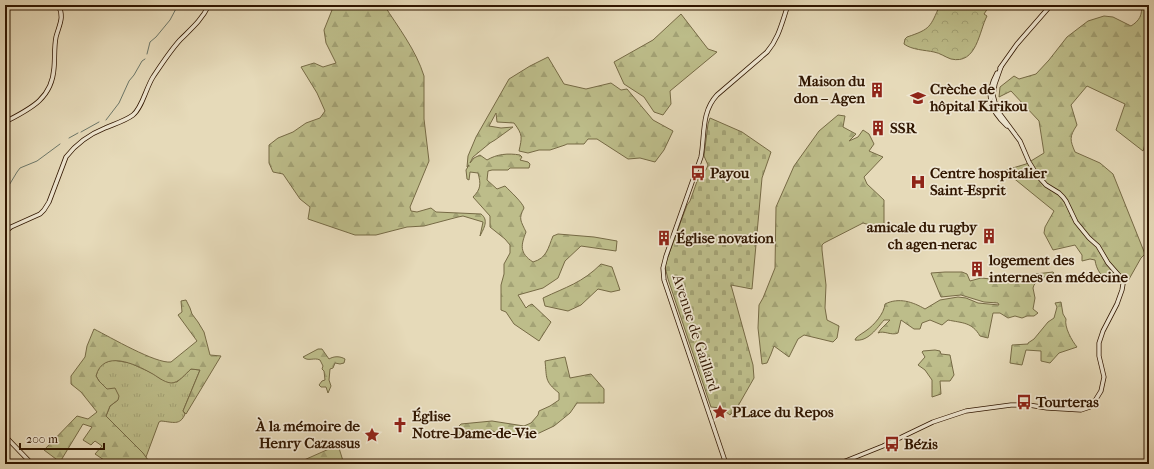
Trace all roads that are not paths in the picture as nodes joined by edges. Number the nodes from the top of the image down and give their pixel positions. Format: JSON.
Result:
{"nodes":[{"id":1,"x":58,"y":5,"type":"edge"},
{"id":2,"x":209,"y":5,"type":"edge"},
{"id":3,"x":788,"y":5,"type":"edge"},
{"id":4,"x":1051,"y":5,"type":"edge"},
{"id":5,"x":5,"y":122,"type":"edge"},
{"id":6,"x":5,"y":232,"type":"edge"},
{"id":7,"x":5,"y":437,"type":"edge"},
{"id":8,"x":31,"y":464,"type":"edge"},
{"id":9,"x":726,"y":464,"type":"edge"},
{"id":10,"x":838,"y":464,"type":"edge"}],
"edges":[{"from":1,"to":5,"type":"main road"},
{"from":2,"to":6,"type":"main road"},
{"from":3,"to":9,"type":"main road","name":"Avenue de Gaillard"},
{"from":4,"to":10,"type":"main road"},
{"from":7,"to":8,"type":"main road"}]}
